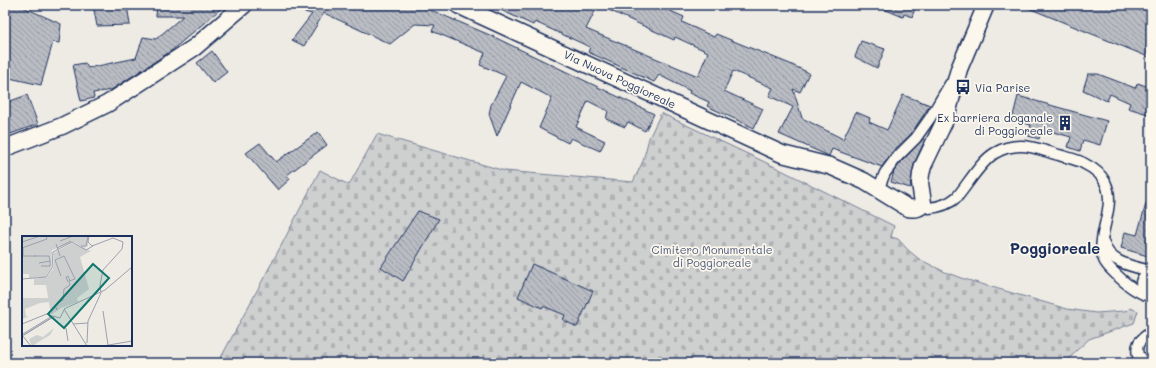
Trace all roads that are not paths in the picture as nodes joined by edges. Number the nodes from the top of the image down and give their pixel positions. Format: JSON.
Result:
{"nodes":[{"id":1,"x":244,"y":5,"type":"edge"},
{"id":2,"x":458,"y":5,"type":"edge"},
{"id":3,"x":986,"y":5,"type":"edge"},
{"id":4,"x":959,"y":69,"type":"junction"},
{"id":5,"x":5,"y":148,"type":"edge"},
{"id":6,"x":880,"y":185,"type":"dead end"},
{"id":7,"x":930,"y":208,"type":"dead end"},
{"id":8,"x":1104,"y":231,"type":"junction"},
{"id":9,"x":1151,"y":272,"type":"edge"},
{"id":10,"x":1150,"y":296,"type":"edge"},
{"id":11,"x":1151,"y":332,"type":"edge"},
{"id":12,"x":1151,"y":363,"type":"edge"}],
"edges":[{"from":1,"to":5,"type":"main road"},
{"from":2,"to":4,"type":"main road","name":"Via Nuova Poggioreale"},
{"from":3,"to":4,"type":"main road"},
{"from":4,"to":6,"type":"street"},
{"from":7,"to":8,"type":"street"},
{"from":8,"to":9,"type":"street"},
{"from":8,"to":10,"type":"street"},
{"from":9,"to":10,"type":"street"},
{"from":11,"to":12,"type":"street"}]}
